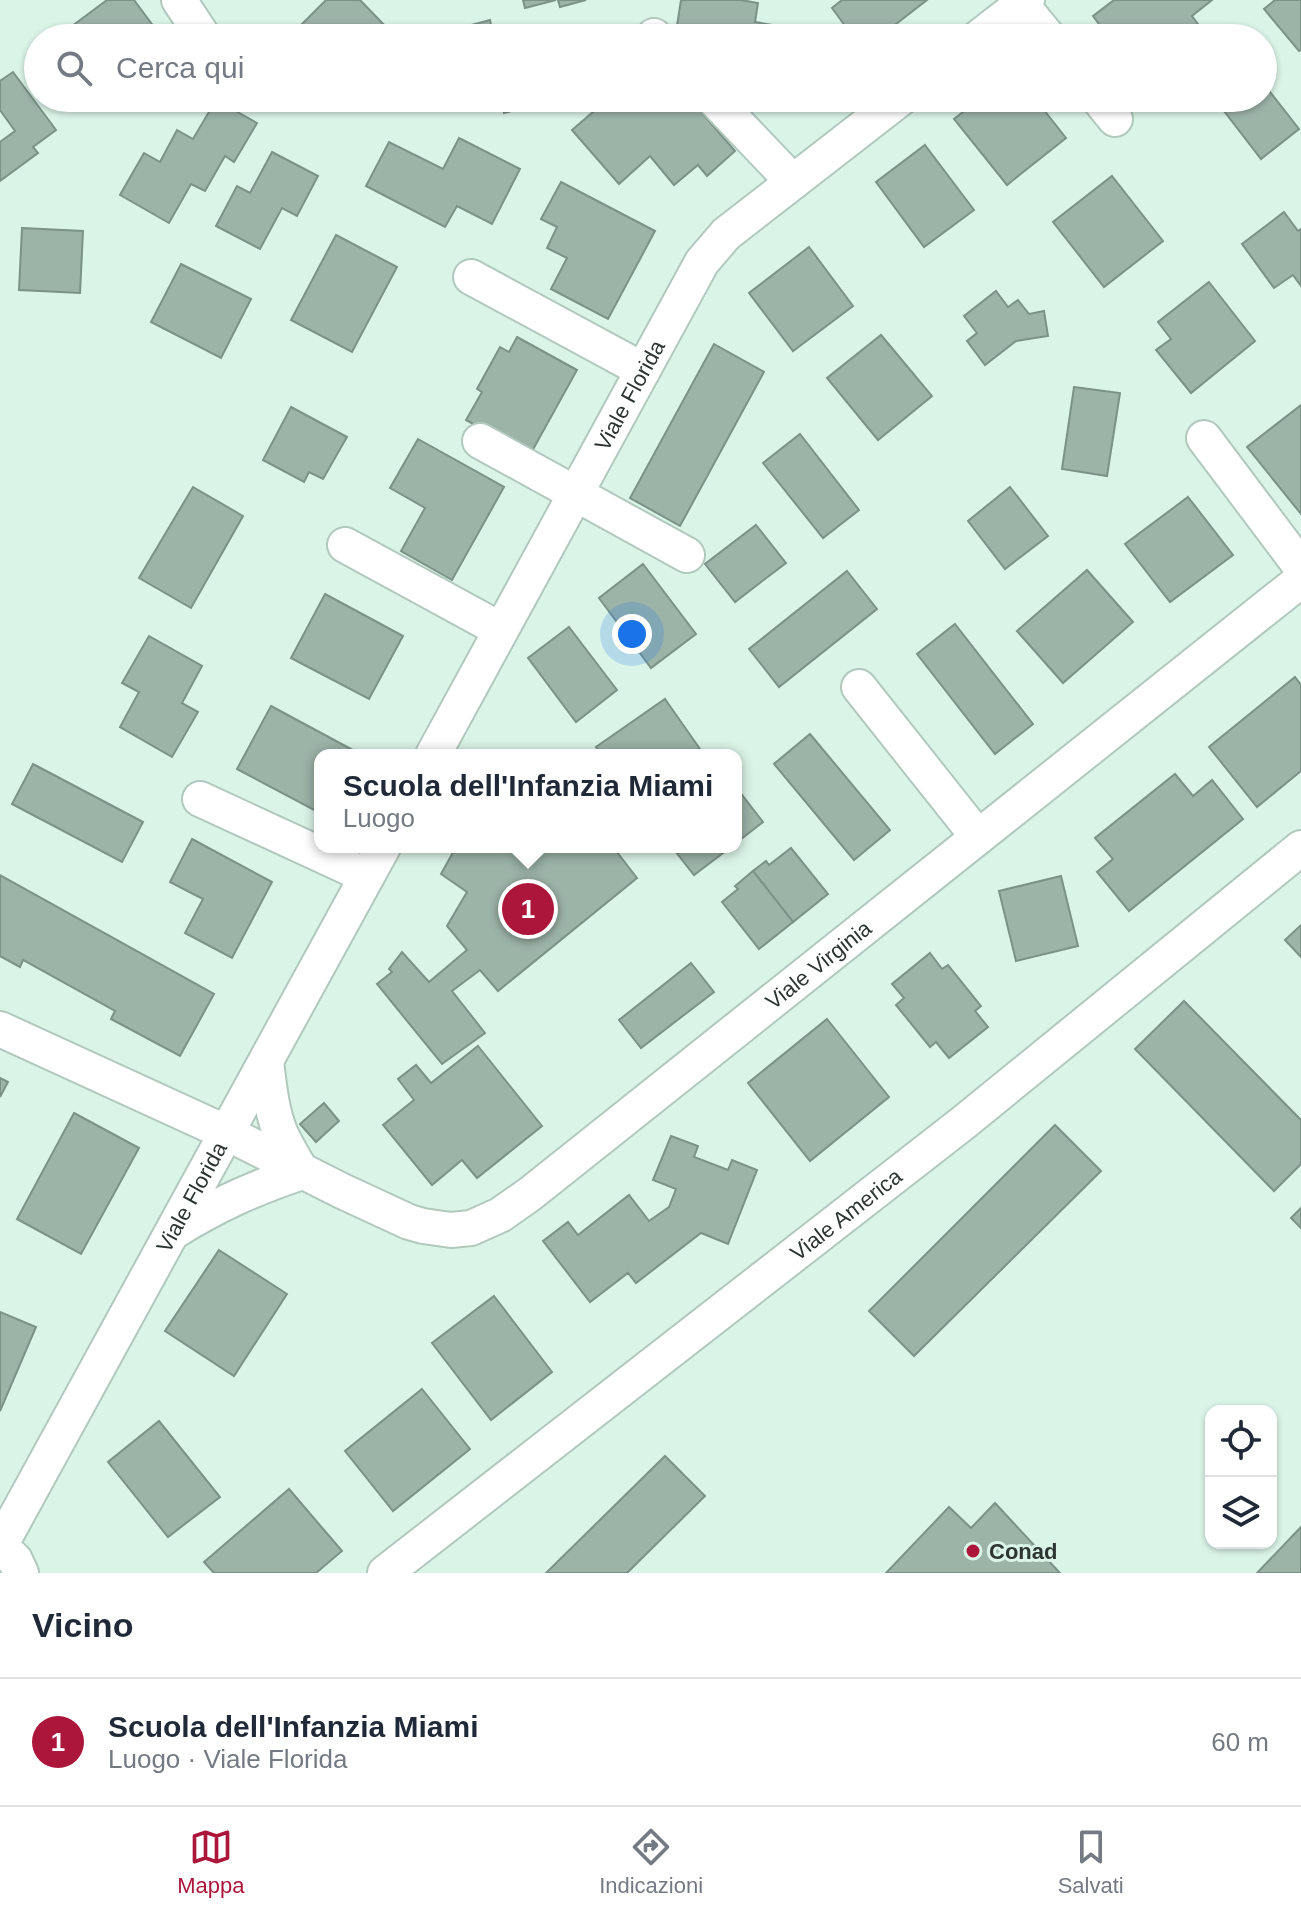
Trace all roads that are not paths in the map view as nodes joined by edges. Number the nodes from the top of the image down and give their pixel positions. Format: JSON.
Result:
{"nodes":[{"id":1,"x":179,"y":0,"type":"edge"},
{"id":2,"x":1024,"y":2,"type":"edge"},
{"id":3,"x":195,"y":24,"type":"edge"},
{"id":4,"x":996,"y":24,"type":"edge"},
{"id":5,"x":1039,"y":24,"type":"edge"},
{"id":6,"x":726,"y":112,"type":"edge"},
{"id":7,"x":883,"y":112,"type":"edge"},
{"id":8,"x":793,"y":182,"type":"junction"},
{"id":9,"x":471,"y":277,"type":"dead end"},
{"id":10,"x":643,"y":370,"type":"junction"},
{"id":11,"x":1204,"y":438,"type":"dead end"},
{"id":12,"x":480,"y":441,"type":"dead end"},
{"id":13,"x":576,"y":492,"type":"junction"},
{"id":14,"x":345,"y":545,"type":"dead end"},
{"id":15,"x":687,"y":555,"type":"dead end"},
{"id":16,"x":1301,"y":567,"type":"edge"},
{"id":17,"x":1301,"y":580,"type":"edge"},
{"id":18,"x":501,"y":630,"type":"junction"},
{"id":19,"x":859,"y":687,"type":"dead end"},
{"id":20,"x":436,"y":749,"type":"edge"},
{"id":21,"x":200,"y":799,"type":"dead end"},
{"id":22,"x":978,"y":837,"type":"junction"},
{"id":23,"x":314,"y":839,"type":"edge"},
{"id":24,"x":1301,"y":848,"type":"edge"},
{"id":25,"x":352,"y":853,"type":"edge"},
{"id":26,"x":375,"y":861,"type":"edge"},
{"id":27,"x":0,"y":1029,"type":"edge"},
{"id":28,"x":266,"y":1062,"type":"junction"},
{"id":29,"x":227,"y":1133,"type":"junction"},
{"id":30,"x":302,"y":1172,"type":"junction"},
{"id":31,"x":173,"y":1232,"type":"junction"},
{"id":32,"x":0,"y":1546,"type":"edge"},
{"id":33,"x":21,"y":1573,"type":"edge"},
{"id":34,"x":385,"y":1573,"type":"edge"}],
"edges":[{"from":1,"to":3,"type":"street"},
{"from":2,"to":4,"type":"street"},
{"from":2,"to":5,"type":"street"},
{"from":6,"to":8,"type":"street"},
{"from":7,"to":8,"type":"street","name":"Viale Florida"},
{"from":8,"to":10,"type":"street","name":"Viale Florida"},
{"from":9,"to":10,"type":"street"},
{"from":10,"to":13,"type":"street","name":"Viale Florida"},
{"from":11,"to":16,"type":"street"},
{"from":12,"to":13,"type":"street"},
{"from":13,"to":15,"type":"street"},
{"from":13,"to":18,"type":"street","name":"Viale Florida"},
{"from":14,"to":18,"type":"street"},
{"from":17,"to":22,"type":"street","name":"Viale Virginia"},
{"from":18,"to":20,"type":"street","name":"Viale Florida"},
{"from":19,"to":22,"type":"street"},
{"from":21,"to":23,"type":"street"},
{"from":22,"to":30,"type":"street","name":"Viale Virginia"},
{"from":24,"to":34,"type":"street","name":"Viale America"},
{"from":25,"to":26,"type":"street"},
{"from":26,"to":28,"type":"street","name":"Viale Florida"},
{"from":27,"to":29,"type":"street","name":"Viale Virginia"},
{"from":28,"to":29,"type":"street","name":"Viale Florida"},
{"from":28,"to":30,"type":"street"},
{"from":29,"to":30,"type":"street","name":"Viale Virginia"},
{"from":29,"to":31,"type":"street","name":"Viale Florida"},
{"from":30,"to":31,"type":"street"},
{"from":31,"to":32,"type":"street","name":"Viale Florida"},
{"from":32,"to":33,"type":"street"}]}
